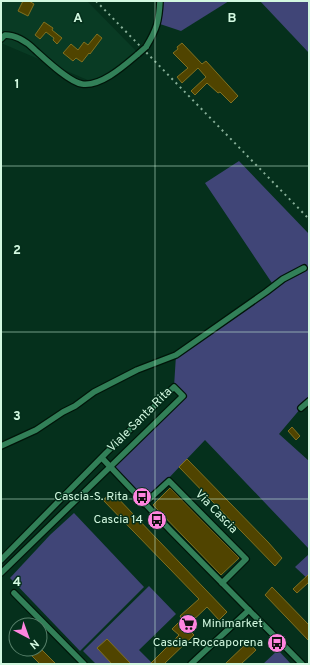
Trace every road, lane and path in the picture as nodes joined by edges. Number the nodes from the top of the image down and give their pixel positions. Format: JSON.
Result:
{"nodes":[{"id":1,"x":160,"y":1,"type":"edge"},
{"id":2,"x":1,"y":39,"type":"edge"},
{"id":3,"x":304,"y":268,"type":"dead end"},
{"id":4,"x":309,"y":401,"type":"edge"},
{"id":5,"x":301,"y":408,"type":"dead end"},
{"id":6,"x":1,"y":446,"type":"edge"},
{"id":7,"x":102,"y":458,"type":"junction"},
{"id":8,"x":110,"y":466,"type":"junction"},
{"id":9,"x":144,"y":504,"type":"junction"},
{"id":10,"x":30,"y":532,"type":"junction"},
{"id":11,"x":36,"y":539,"type":"junction"},
{"id":12,"x":1,"y":560,"type":"edge"},
{"id":13,"x":1,"y":573,"type":"edge"},
{"id":14,"x":222,"y":583,"type":"junction"},
{"id":15,"x":14,"y":593,"type":"dead end"},
{"id":16,"x":249,"y":610,"type":"junction"},
{"id":17,"x":84,"y":664,"type":"edge"},
{"id":18,"x":192,"y":664,"type":"edge"},
{"id":19,"x":302,"y":664,"type":"edge"}],
"edges":[{"from":1,"to":2,"type":"street","bridge":true},
{"from":3,"to":6,"type":"street"},
{"from":4,"to":5,"type":"street"},
{"from":7,"to":8,"type":"street"},
{"from":7,"to":8,"type":"street","name":"Viale Santa Rita"},
{"from":7,"to":10,"type":"street","name":"Viale Santa Rita"},
{"from":8,"to":9,"type":"street"},
{"from":8,"to":11,"type":"street","name":"Viale Santa Rita"},
{"from":9,"to":14,"type":"street"},
{"from":9,"to":14,"type":"street","name":"Via Cascia"},
{"from":10,"to":11,"type":"street"},
{"from":10,"to":12,"type":"street","name":"Viale Santa Rita"},
{"from":11,"to":13,"type":"street","name":"Viale Santa Rita"},
{"from":14,"to":16,"type":"street"},
{"from":15,"to":17,"type":"street"},
{"from":16,"to":18,"type":"street"},
{"from":16,"to":19,"type":"street"}]}
